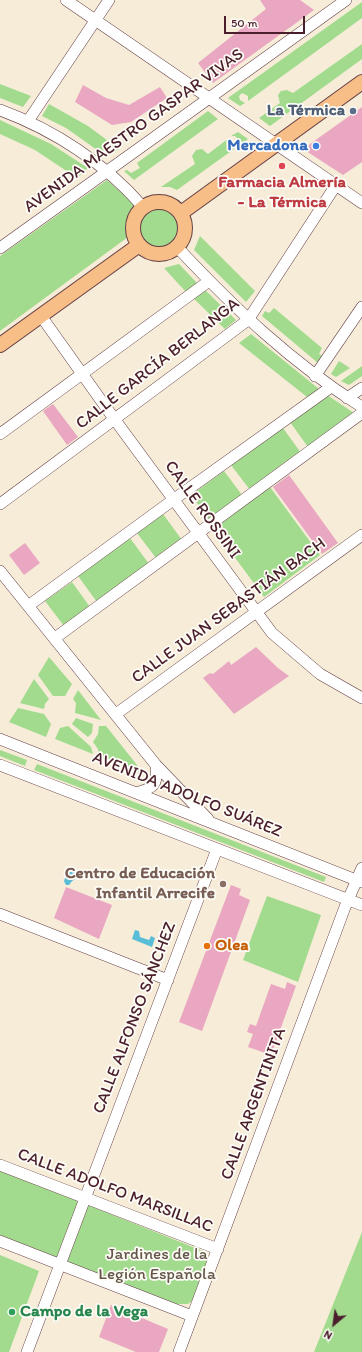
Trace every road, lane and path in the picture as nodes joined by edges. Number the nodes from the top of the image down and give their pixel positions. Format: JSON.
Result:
{"nodes":[{"id":1,"x":66,"y":0,"type":"edge"},
{"id":2,"x":108,"y":0,"type":"edge"},
{"id":3,"x":339,"y":2,"type":"edge"},
{"id":4,"x":95,"y":20,"type":"junction"},
{"id":5,"x":362,"y":82,"type":"edge"},
{"id":6,"x":209,"y":97,"type":"junction"},
{"id":7,"x":0,"y":110,"type":"edge"},
{"id":8,"x":28,"y":121,"type":"junction"},
{"id":9,"x":276,"y":144,"type":"junction"},
{"id":10,"x":106,"y":171,"type":"junction"},
{"id":11,"x":336,"y":185,"type":"junction"},
{"id":12,"x":362,"y":203,"type":"edge"},
{"id":13,"x":143,"y":207,"type":"junction"},
{"id":14,"x":182,"y":213,"type":"junction"},
{"id":15,"x":139,"y":244,"type":"junction"},
{"id":16,"x":177,"y":247,"type":"junction"},
{"id":17,"x":0,"y":248,"type":"edge"},
{"id":18,"x":209,"y":281,"type":"junction"},
{"id":19,"x":362,"y":307,"type":"edge"},
{"id":20,"x":41,"y":316,"type":"junction"},
{"id":21,"x":248,"y":320,"type":"junction"},
{"id":22,"x":0,"y":345,"type":"edge"},
{"id":23,"x":82,"y":373,"type":"junction"},
{"id":24,"x":315,"y":376,"type":"junction"},
{"id":25,"x":331,"y":387,"type":"junction"},
{"id":26,"x":362,"y":388,"type":"edge"},
{"id":27,"x":347,"y":398,"type":"junction"},
{"id":28,"x":362,"y":407,"type":"edge"},
{"id":29,"x":362,"y":413,"type":"edge"},
{"id":30,"x":115,"y":420,"type":"junction"},
{"id":31,"x":0,"y":434,"type":"edge"},
{"id":32,"x":173,"y":500,"type":"junction"},
{"id":33,"x":0,"y":504,"type":"edge"},
{"id":34,"x":197,"y":532,"type":"junction"},
{"id":35,"x":362,"y":534,"type":"edge"},
{"id":36,"x":0,"y":571,"type":"edge"},
{"id":37,"x":28,"y":606,"type":"junction"},
{"id":38,"x":257,"y":612,"type":"junction"},
{"id":39,"x":54,"y":638,"type":"junction"},
{"id":40,"x":362,"y":698,"type":"edge"},
{"id":41,"x":116,"y":714,"type":"junction"},
{"id":42,"x":0,"y":739,"type":"edge"},
{"id":43,"x":0,"y":765,"type":"edge"},
{"id":44,"x":156,"y":766,"type":"junction"},
{"id":45,"x":136,"y":793,"type":"junction"},
{"id":46,"x":211,"y":822,"type":"junction"},
{"id":47,"x":217,"y":849,"type":"junction"},
{"id":48,"x":362,"y":868,"type":"edge"},
{"id":49,"x":359,"y":881,"type":"edge"},
{"id":50,"x":348,"y":900,"type":"junction"},
{"id":51,"x":362,"y":905,"type":"edge"},
{"id":52,"x":0,"y":914,"type":"edge"},
{"id":53,"x":168,"y":980,"type":"junction"},
{"id":54,"x":0,"y":1165,"type":"edge"},
{"id":55,"x":85,"y":1199,"type":"junction"},
{"id":56,"x":0,"y":1241,"type":"edge"},
{"id":57,"x":218,"y":1249,"type":"junction"},
{"id":58,"x":60,"y":1264,"type":"junction"},
{"id":59,"x":192,"y":1316,"type":"junction"},
{"id":60,"x":27,"y":1352,"type":"edge"},
{"id":61,"x":179,"y":1352,"type":"edge"}],
"edges":[{"from":1,"to":4,"type":"street"},
{"from":2,"to":4,"type":"street"},
{"from":3,"to":6,"type":"street","name":"AVENIDA MAESTRO GASPAR VIVAS"},
{"from":4,"to":6,"type":"street"},
{"from":4,"to":8,"type":"street"},
{"from":5,"to":9,"type":"main road"},
{"from":6,"to":9,"type":"street"},
{"from":6,"to":10,"type":"street","name":"AVENIDA MAESTRO GASPAR VIVAS"},
{"from":7,"to":8,"type":"street"},
{"from":8,"to":10,"type":"street"},
{"from":9,"to":11,"type":"street"},
{"from":9,"to":14,"type":"main road"},
{"from":10,"to":13,"type":"street"},
{"from":10,"to":17,"type":"street","name":"AVENIDA MAESTRO GASPAR VIVAS"},
{"from":11,"to":12,"type":"street"},
{"from":11,"to":21,"type":"street","name":"CALLE GARCÍA BERLANGA"},
{"from":13,"to":14,"type":"main road"},
{"from":13,"to":15,"type":"main road"},
{"from":14,"to":16,"type":"main road"},
{"from":15,"to":16,"type":"main road"},
{"from":15,"to":20,"type":"main road"},
{"from":16,"to":18,"type":"street"},
{"from":18,"to":21,"type":"street"},
{"from":18,"to":23,"type":"street"},
{"from":19,"to":24,"type":"street"},
{"from":20,"to":22,"type":"main road"},
{"from":20,"to":23,"type":"street","name":"CALLE ROSSINI"},
{"from":21,"to":24,"type":"street"},
{"from":21,"to":30,"type":"street","name":"CALLE GARCÍA BERLANGA"},
{"from":23,"to":30,"type":"street","name":"CALLE ROSSINI"},
{"from":23,"to":31,"type":"street"},
{"from":24,"to":25,"type":"street"},
{"from":25,"to":27,"type":"street"},
{"from":25,"to":32,"type":"street"},
{"from":26,"to":27,"type":"street"},
{"from":27,"to":28,"type":"street"},
{"from":29,"to":34,"type":"street"},
{"from":30,"to":32,"type":"street","name":"CALLE ROSSINI"},
{"from":30,"to":33,"type":"street","name":"CALLE GARCÍA BERLANGA"},
{"from":32,"to":34,"type":"street","name":"CALLE ROSSINI"},
{"from":32,"to":37,"type":"street"},
{"from":34,"to":38,"type":"street","name":"CALLE ROSSINI"},
{"from":34,"to":39,"type":"street"},
{"from":35,"to":38,"type":"street","name":"CALLE JUAN SEBASTIÁN BACH"},
{"from":36,"to":37,"type":"street"},
{"from":37,"to":39,"type":"street"},
{"from":38,"to":40,"type":"street","name":"CALLE ROSSINI"},
{"from":38,"to":41,"type":"street","name":"CALLE JUAN SEBASTIÁN BACH"},
{"from":39,"to":41,"type":"street"},
{"from":41,"to":44,"type":"street"},
{"from":42,"to":45,"type":"street","name":"AVENIDA ADOLFO SUÁREZ"},
{"from":43,"to":47,"type":"street"},
{"from":44,"to":45,"type":"street"},
{"from":44,"to":46,"type":"street"},
{"from":45,"to":46,"type":"street","name":"AVENIDA ADOLFO SUÁREZ"},
{"from":46,"to":49,"type":"street","name":"AVENIDA ADOLFO SUÁREZ"},
{"from":47,"to":50,"type":"street"},
{"from":47,"to":53,"type":"street","name":"CALLE ALFONSO SÁNCHEZ"},
{"from":48,"to":49,"type":"street","name":"CALLE ARGENTINITA"},
{"from":49,"to":50,"type":"street","name":"CALLE ARGENTINITA"},
{"from":50,"to":51,"type":"street"},
{"from":50,"to":57,"type":"street","name":"CALLE ARGENTINITA"},
{"from":52,"to":53,"type":"street"},
{"from":53,"to":55,"type":"street","name":"CALLE ALFONSO SÁNCHEZ"},
{"from":54,"to":55,"type":"street","name":"CALLE ADOLFO MARSILLAC"},
{"from":55,"to":57,"type":"street","name":"CALLE ADOLFO MARSILLAC"},
{"from":55,"to":58,"type":"street","name":"CALLE ALFONSO SÁNCHEZ"},
{"from":56,"to":58,"type":"street"},
{"from":57,"to":59,"type":"street","name":"CALLE ARGENTINITA"},
{"from":58,"to":59,"type":"street"},
{"from":58,"to":60,"type":"street","name":"CALLE ALFONSO SÁNCHEZ"},
{"from":59,"to":61,"type":"street","name":"CALLE ARGENTINITA"}]}
